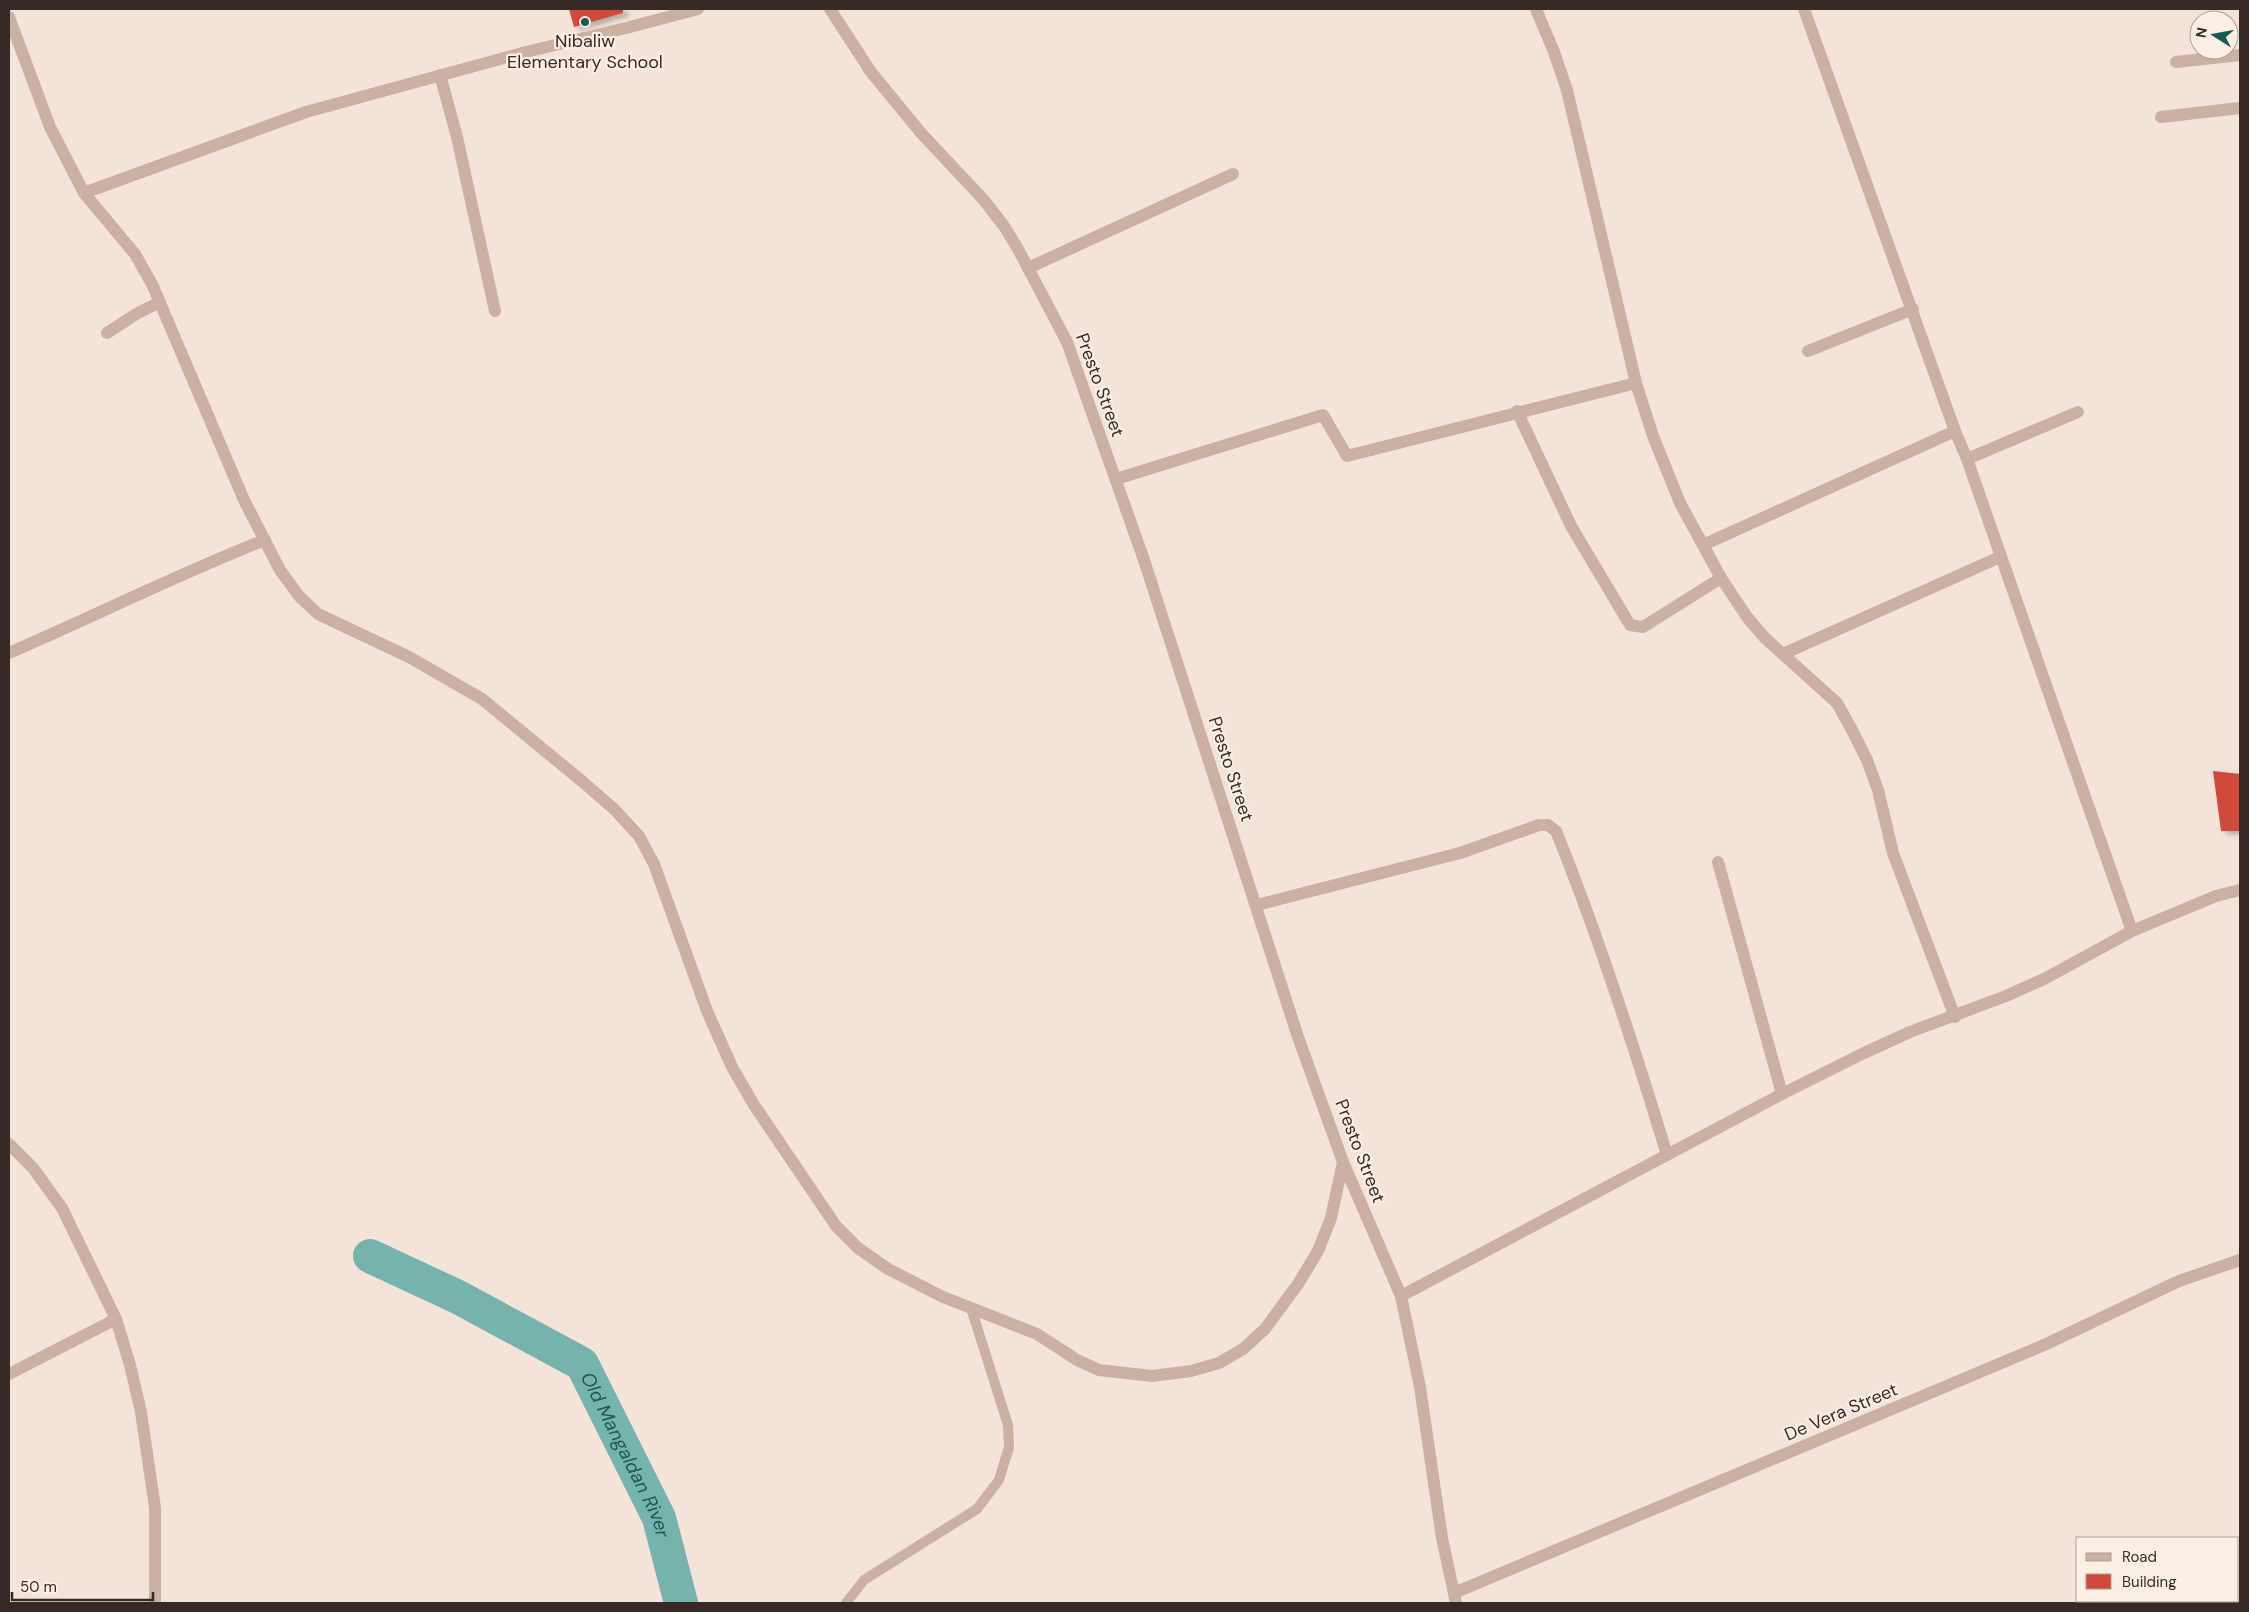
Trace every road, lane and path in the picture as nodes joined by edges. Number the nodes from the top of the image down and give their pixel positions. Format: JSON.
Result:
{"nodes":[{"id":1,"x":698,"y":9,"type":"edge"},
{"id":2,"x":830,"y":9,"type":"edge"},
{"id":3,"x":1536,"y":9,"type":"edge"},
{"id":4,"x":1804,"y":9,"type":"edge"},
{"id":5,"x":9,"y":17,"type":"edge"},
{"id":6,"x":2240,"y":55,"type":"edge"},
{"id":7,"x":2176,"y":62,"type":"dead end"},
{"id":8,"x":440,"y":75,"type":"junction"},
{"id":9,"x":2240,"y":108,"type":"edge"},
{"id":10,"x":2161,"y":117,"type":"dead end"},
{"id":11,"x":1233,"y":174,"type":"dead end"},
{"id":12,"x":84,"y":193,"type":"junction"},
{"id":13,"x":1028,"y":268,"type":"junction"},
{"id":14,"x":160,"y":302,"type":"junction"},
{"id":15,"x":1913,"y":309,"type":"junction"},
{"id":16,"x":495,"y":311,"type":"dead end"},
{"id":17,"x":107,"y":333,"type":"dead end"},
{"id":18,"x":1808,"y":351,"type":"dead end"},
{"id":19,"x":1636,"y":383,"type":"junction"},
{"id":20,"x":1517,"y":411,"type":"junction"},
{"id":21,"x":2078,"y":412,"type":"dead end"},
{"id":22,"x":1955,"y":432,"type":"junction"},
{"id":23,"x":1967,"y":459,"type":"junction"},
{"id":24,"x":1116,"y":479,"type":"junction"},
{"id":25,"x":265,"y":540,"type":"junction"},
{"id":26,"x":1703,"y":545,"type":"junction"},
{"id":27,"x":2000,"y":557,"type":"junction"},
{"id":28,"x":1721,"y":578,"type":"junction"},
{"id":29,"x":9,"y":653,"type":"edge"},
{"id":30,"x":1783,"y":654,"type":"junction"},
{"id":31,"x":1718,"y":862,"type":"dead end"},
{"id":32,"x":2240,"y":890,"type":"edge"},
{"id":33,"x":1257,"y":905,"type":"junction"},
{"id":34,"x":2132,"y":931,"type":"junction"},
{"id":35,"x":1954,"y":1017,"type":"junction"},
{"id":36,"x":1782,"y":1094,"type":"junction"},
{"id":37,"x":9,"y":1144,"type":"edge"},
{"id":38,"x":1667,"y":1155,"type":"junction"},
{"id":39,"x":1343,"y":1162,"type":"junction"},
{"id":40,"x":2240,"y":1260,"type":"edge"},
{"id":41,"x":1401,"y":1296,"type":"junction"},
{"id":42,"x":971,"y":1308,"type":"junction"},
{"id":43,"x":116,"y":1319,"type":"junction"},
{"id":44,"x":9,"y":1374,"type":"edge"},
{"id":45,"x":1455,"y":1598,"type":"edge"},
{"id":46,"x":155,"y":1603,"type":"edge"},
{"id":47,"x":846,"y":1603,"type":"edge"}],
"edges":[{"from":1,"to":8,"type":"street"},
{"from":2,"to":13,"type":"street","name":"Presto Street"},
{"from":3,"to":19,"type":"street"},
{"from":4,"to":15,"type":"street"},
{"from":5,"to":12,"type":"street"},
{"from":6,"to":7,"type":"street"},
{"from":8,"to":12,"type":"street"},
{"from":8,"to":16,"type":"street"},
{"from":9,"to":10,"type":"street"},
{"from":11,"to":13,"type":"street"},
{"from":12,"to":14,"type":"street"},
{"from":13,"to":24,"type":"street","name":"Presto Street"},
{"from":14,"to":17,"type":"street"},
{"from":14,"to":25,"type":"street"},
{"from":15,"to":18,"type":"street"},
{"from":15,"to":22,"type":"street"},
{"from":19,"to":20,"type":"street"},
{"from":19,"to":26,"type":"street"},
{"from":20,"to":24,"type":"street"},
{"from":20,"to":28,"type":"street"},
{"from":21,"to":23,"type":"street"},
{"from":22,"to":23,"type":"street"},
{"from":22,"to":26,"type":"street"},
{"from":23,"to":27,"type":"street"},
{"from":24,"to":33,"type":"street","name":"Presto Street"},
{"from":25,"to":29,"type":"street"},
{"from":25,"to":42,"type":"street"},
{"from":26,"to":28,"type":"street"},
{"from":27,"to":30,"type":"street"},
{"from":27,"to":34,"type":"street"},
{"from":28,"to":30,"type":"street"},
{"from":30,"to":35,"type":"street"},
{"from":31,"to":36,"type":"street"},
{"from":32,"to":34,"type":"street"},
{"from":33,"to":38,"type":"street"},
{"from":33,"to":39,"type":"street","name":"Presto Street"},
{"from":34,"to":35,"type":"street"},
{"from":35,"to":36,"type":"street"},
{"from":36,"to":38,"type":"street"},
{"from":37,"to":43,"type":"street"},
{"from":38,"to":41,"type":"street"},
{"from":39,"to":41,"type":"street","name":"Presto Street"},
{"from":39,"to":42,"type":"street"},
{"from":40,"to":45,"type":"street","name":"De Vera Street"},
{"from":41,"to":45,"type":"street","name":"Presto Street"},
{"from":42,"to":47,"type":"lane"},
{"from":43,"to":44,"type":"street"},
{"from":43,"to":46,"type":"street"}]}
